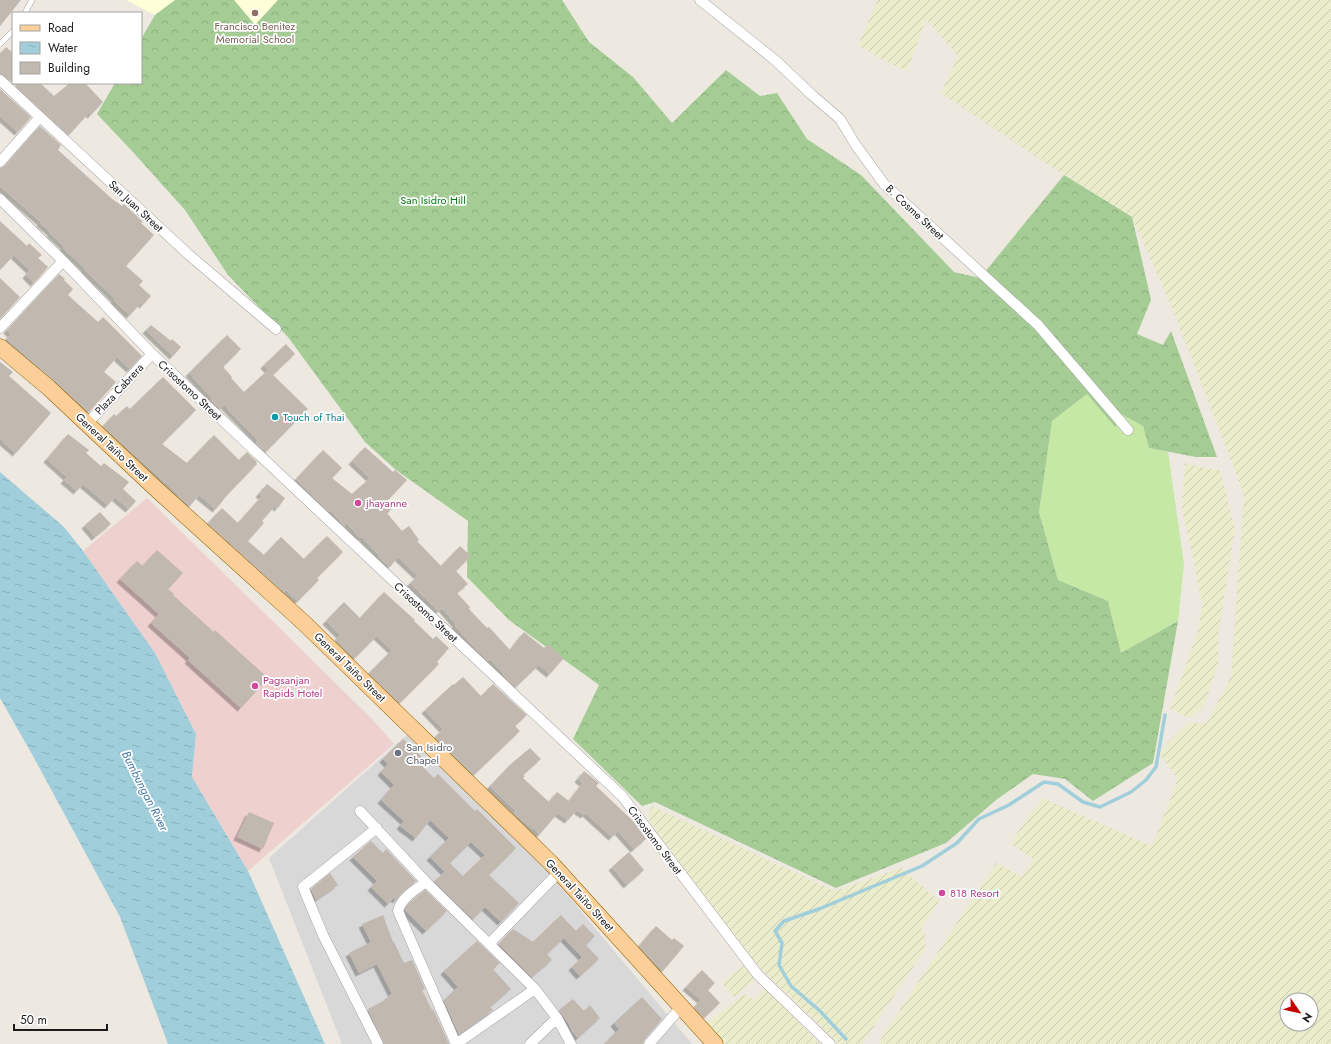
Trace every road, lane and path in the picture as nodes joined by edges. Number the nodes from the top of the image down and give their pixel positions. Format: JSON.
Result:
{"nodes":[{"id":1,"x":32,"y":0,"type":"edge"},
{"id":2,"x":700,"y":0,"type":"edge"},
{"id":3,"x":26,"y":12,"type":"edge"},
{"id":4,"x":12,"y":31,"type":"edge"},
{"id":5,"x":0,"y":44,"type":"edge"},
{"id":6,"x":0,"y":80,"type":"edge"},
{"id":7,"x":40,"y":117,"type":"junction"},
{"id":8,"x":0,"y":162,"type":"edge"},
{"id":9,"x":0,"y":199,"type":"edge"},
{"id":10,"x":63,"y":261,"type":"junction"},
{"id":11,"x":0,"y":328,"type":"edge"},
{"id":12,"x":276,"y":329,"type":"dead end"},
{"id":13,"x":0,"y":346,"type":"edge"},
{"id":14,"x":152,"y":354,"type":"junction"},
{"id":15,"x":87,"y":424,"type":"junction"},
{"id":16,"x":1128,"y":430,"type":"dead end"},
{"id":17,"x":360,"y":811,"type":"dead end"},
{"id":18,"x":377,"y":828,"type":"junction"},
{"id":19,"x":560,"y":871,"type":"junction"},
{"id":20,"x":426,"y":882,"type":"junction"},
{"id":21,"x":490,"y":943,"type":"junction"},
{"id":22,"x":535,"y":989,"type":"junction"},
{"id":23,"x":682,"y":1006,"type":"junction"},
{"id":24,"x":557,"y":1018,"type":"junction"},
{"id":25,"x":378,"y":1044,"type":"edge"},
{"id":26,"x":456,"y":1044,"type":"edge"},
{"id":27,"x":530,"y":1044,"type":"edge"},
{"id":28,"x":571,"y":1044,"type":"edge"},
{"id":29,"x":649,"y":1044,"type":"edge"},
{"id":30,"x":715,"y":1044,"type":"edge"},
{"id":31,"x":830,"y":1044,"type":"edge"}],
"edges":[{"from":1,"to":3,"type":"lane"},
{"from":2,"to":16,"type":"street","name":"B. Cosme Street"},
{"from":4,"to":5,"type":"lane"},
{"from":6,"to":7,"type":"street","name":"San Juan Street"},
{"from":7,"to":8,"type":"street"},
{"from":7,"to":12,"type":"street","name":"San Juan Street"},
{"from":9,"to":10,"type":"street","name":"Crisostomo Street"},
{"from":10,"to":11,"type":"street"},
{"from":10,"to":14,"type":"street","name":"Crisostomo Street"},
{"from":13,"to":15,"type":"main road","name":"General Taiño Street"},
{"from":14,"to":15,"type":"street","name":"Plaza Cabrera"},
{"from":14,"to":31,"type":"street","name":"Crisostomo Street"},
{"from":15,"to":19,"type":"main road","name":"General Taiño Street"},
{"from":17,"to":18,"type":"street"},
{"from":18,"to":20,"type":"street"},
{"from":18,"to":25,"type":"street"},
{"from":19,"to":21,"type":"street"},
{"from":19,"to":23,"type":"main road","name":"General Taiño Street"},
{"from":20,"to":21,"type":"street"},
{"from":20,"to":26,"type":"street"},
{"from":21,"to":22,"type":"street"},
{"from":22,"to":24,"type":"street"},
{"from":22,"to":26,"type":"street"},
{"from":23,"to":29,"type":"street"},
{"from":23,"to":30,"type":"main road","name":"General Taiño Street"},
{"from":24,"to":27,"type":"street"},
{"from":24,"to":28,"type":"street"}]}
